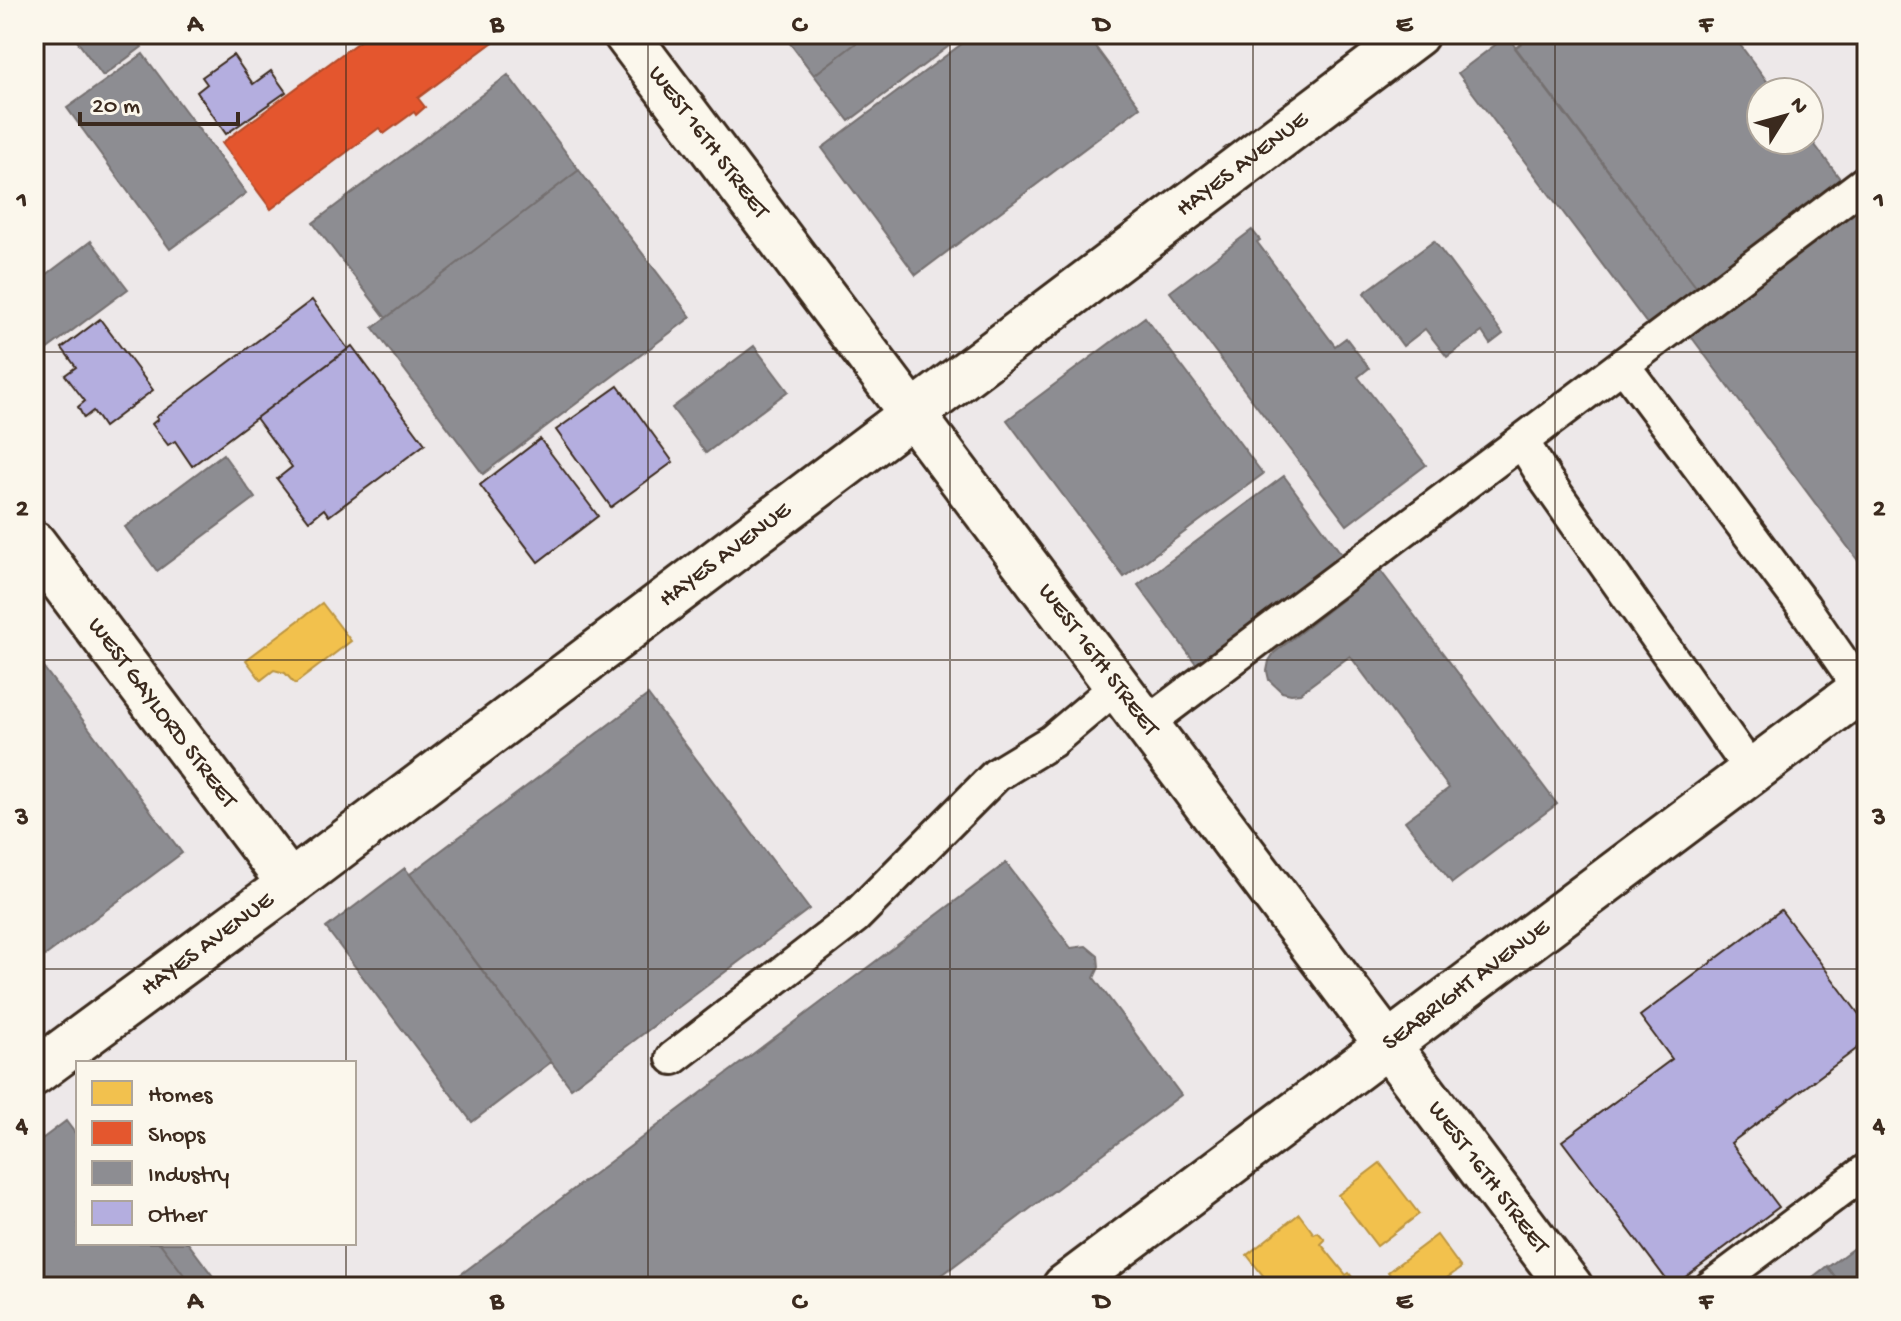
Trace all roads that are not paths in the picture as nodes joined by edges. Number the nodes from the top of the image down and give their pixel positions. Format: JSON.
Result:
{"nodes":[{"id":1,"x":626,"y":34,"type":"edge"},
{"id":2,"x":1416,"y":34,"type":"edge"},
{"id":3,"x":1867,"y":181,"type":"edge"},
{"id":4,"x":1623,"y":365,"type":"junction"},
{"id":5,"x":912,"y":414,"type":"junction"},
{"id":6,"x":1522,"y":441,"type":"junction"},
{"id":7,"x":34,"y":544,"type":"edge"},
{"id":8,"x":1117,"y":686,"type":"junction"},
{"id":9,"x":1864,"y":687,"type":"edge"},
{"id":10,"x":1146,"y":724,"type":"junction"},
{"id":11,"x":1752,"y":772,"type":"junction"},
{"id":12,"x":290,"y":884,"type":"junction"},
{"id":13,"x":1388,"y":1045,"type":"junction"},
{"id":14,"x":673,"y":1058,"type":"dead end"},
{"id":15,"x":34,"y":1073,"type":"edge"},
{"id":16,"x":1867,"y":1170,"type":"edge"},
{"id":17,"x":1065,"y":1287,"type":"edge"},
{"id":18,"x":1570,"y":1287,"type":"edge"},
{"id":19,"x":1711,"y":1287,"type":"edge"}],
"edges":[{"from":1,"to":5,"type":"street","name":"WEST 16TH STREET"},
{"from":2,"to":5,"type":"street","name":"HAYES AVENUE"},
{"from":3,"to":4,"type":"lane"},
{"from":4,"to":6,"type":"lane"},
{"from":4,"to":9,"type":"lane"},
{"from":5,"to":8,"type":"street","name":"WEST 16TH STREET"},
{"from":5,"to":12,"type":"street","name":"HAYES AVENUE"},
{"from":6,"to":10,"type":"lane"},
{"from":6,"to":11,"type":"lane"},
{"from":7,"to":12,"type":"street","name":"WEST GAYLORD STREET"},
{"from":8,"to":10,"type":"street","name":"WEST 16TH STREET"},
{"from":8,"to":14,"type":"lane"},
{"from":9,"to":11,"type":"street","name":"SEABRIGHT AVENUE"},
{"from":10,"to":13,"type":"street","name":"WEST 16TH STREET"},
{"from":11,"to":13,"type":"street","name":"SEABRIGHT AVENUE"},
{"from":12,"to":15,"type":"street","name":"HAYES AVENUE"},
{"from":13,"to":17,"type":"street","name":"SEABRIGHT AVENUE"},
{"from":13,"to":18,"type":"street","name":"WEST 16TH STREET"},
{"from":16,"to":19,"type":"lane"}]}
